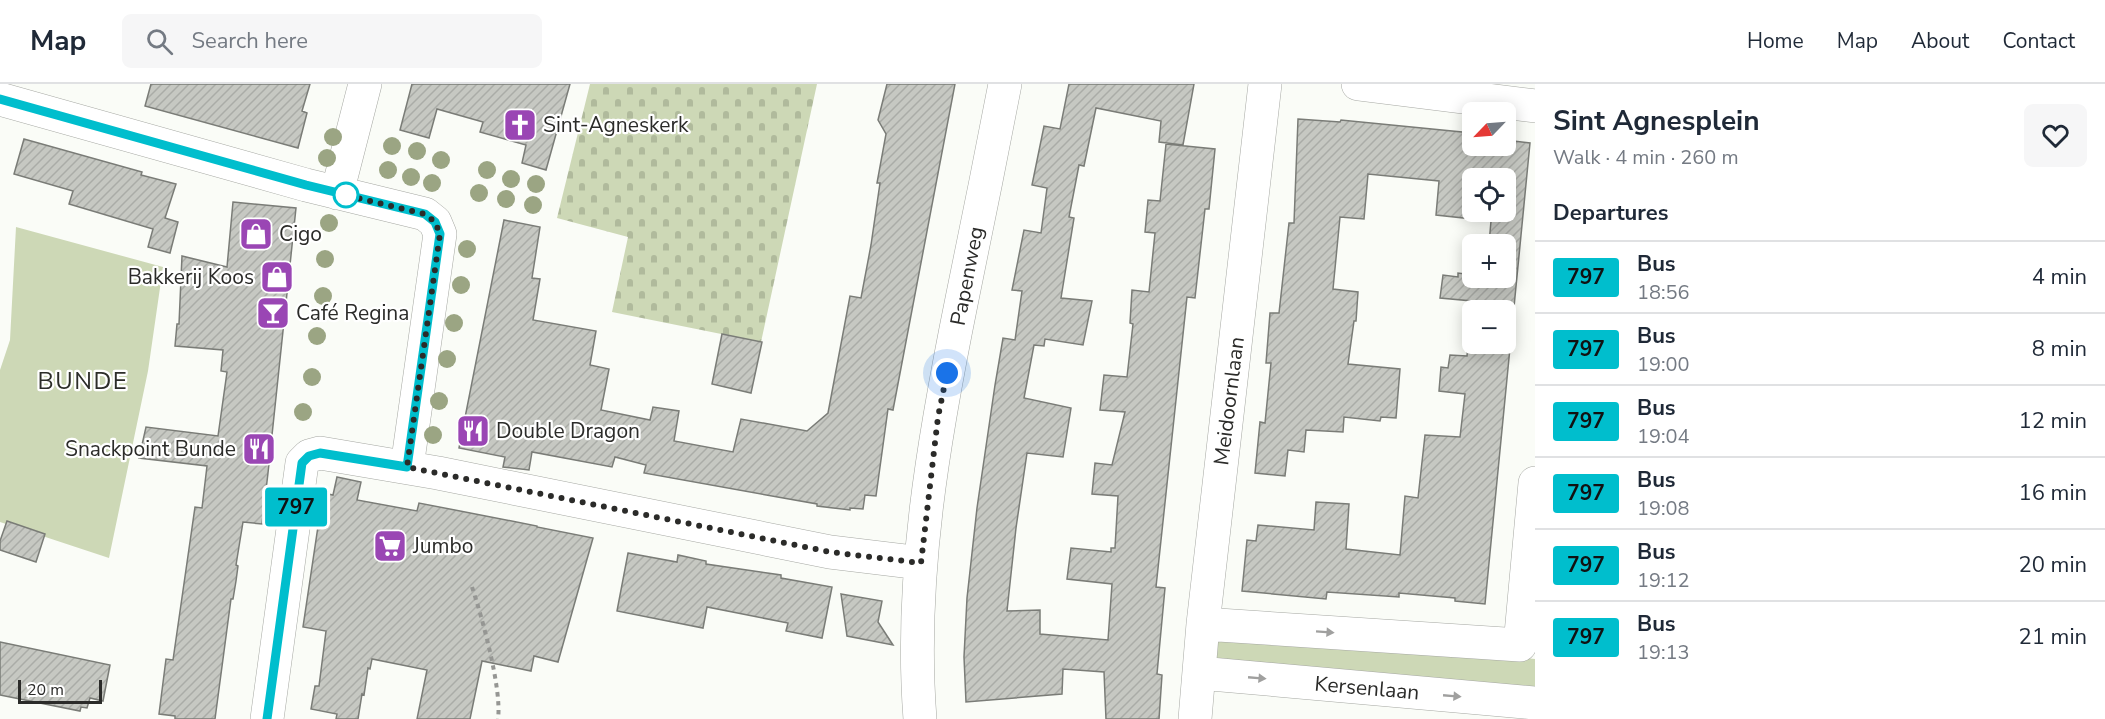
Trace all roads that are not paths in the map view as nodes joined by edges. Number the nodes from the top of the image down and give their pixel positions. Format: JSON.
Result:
{"nodes":[{"id":1,"x":365,"y":84,"type":"edge"},
{"id":2,"x":1005,"y":84,"type":"edge"},
{"id":3,"x":1265,"y":84,"type":"edge"},
{"id":4,"x":1358,"y":84,"type":"edge"},
{"id":5,"x":0,"y":99,"type":"edge"},
{"id":6,"x":1535,"y":106,"type":"edge"},
{"id":7,"x":337,"y":193,"type":"junction"},
{"id":8,"x":407,"y":467,"type":"junction"},
{"id":9,"x":1535,"y":483,"type":"edge"},
{"id":10,"x":921,"y":563,"type":"junction"},
{"id":11,"x":1203,"y":624,"type":"junction"},
{"id":12,"x":1199,"y":673,"type":"junction"},
{"id":13,"x":1535,"y":703,"type":"edge"},
{"id":14,"x":267,"y":719,"type":"edge"},
{"id":15,"x":920,"y":719,"type":"edge"},
{"id":16,"x":1195,"y":719,"type":"edge"}],
"edges":[{"from":1,"to":7,"type":"street"},
{"from":2,"to":10,"type":"street","name":"Papenweg"},
{"from":3,"to":11,"type":"street","name":"Meidoornlaan"},
{"from":4,"to":6,"type":"street"},
{"from":5,"to":7,"type":"street"},
{"from":7,"to":8,"type":"street"},
{"from":8,"to":10,"type":"street"},
{"from":8,"to":14,"type":"street"},
{"from":11,"to":9,"type":"street","one_way":true},
{"from":10,"to":15,"type":"street","name":"Papenweg"},
{"from":11,"to":12,"type":"street","name":"Meidoornlaan"},
{"from":12,"to":13,"type":"street","name":"Kersenlaan","one_way":true},
{"from":12,"to":16,"type":"street","name":"Meidoornlaan"}]}
